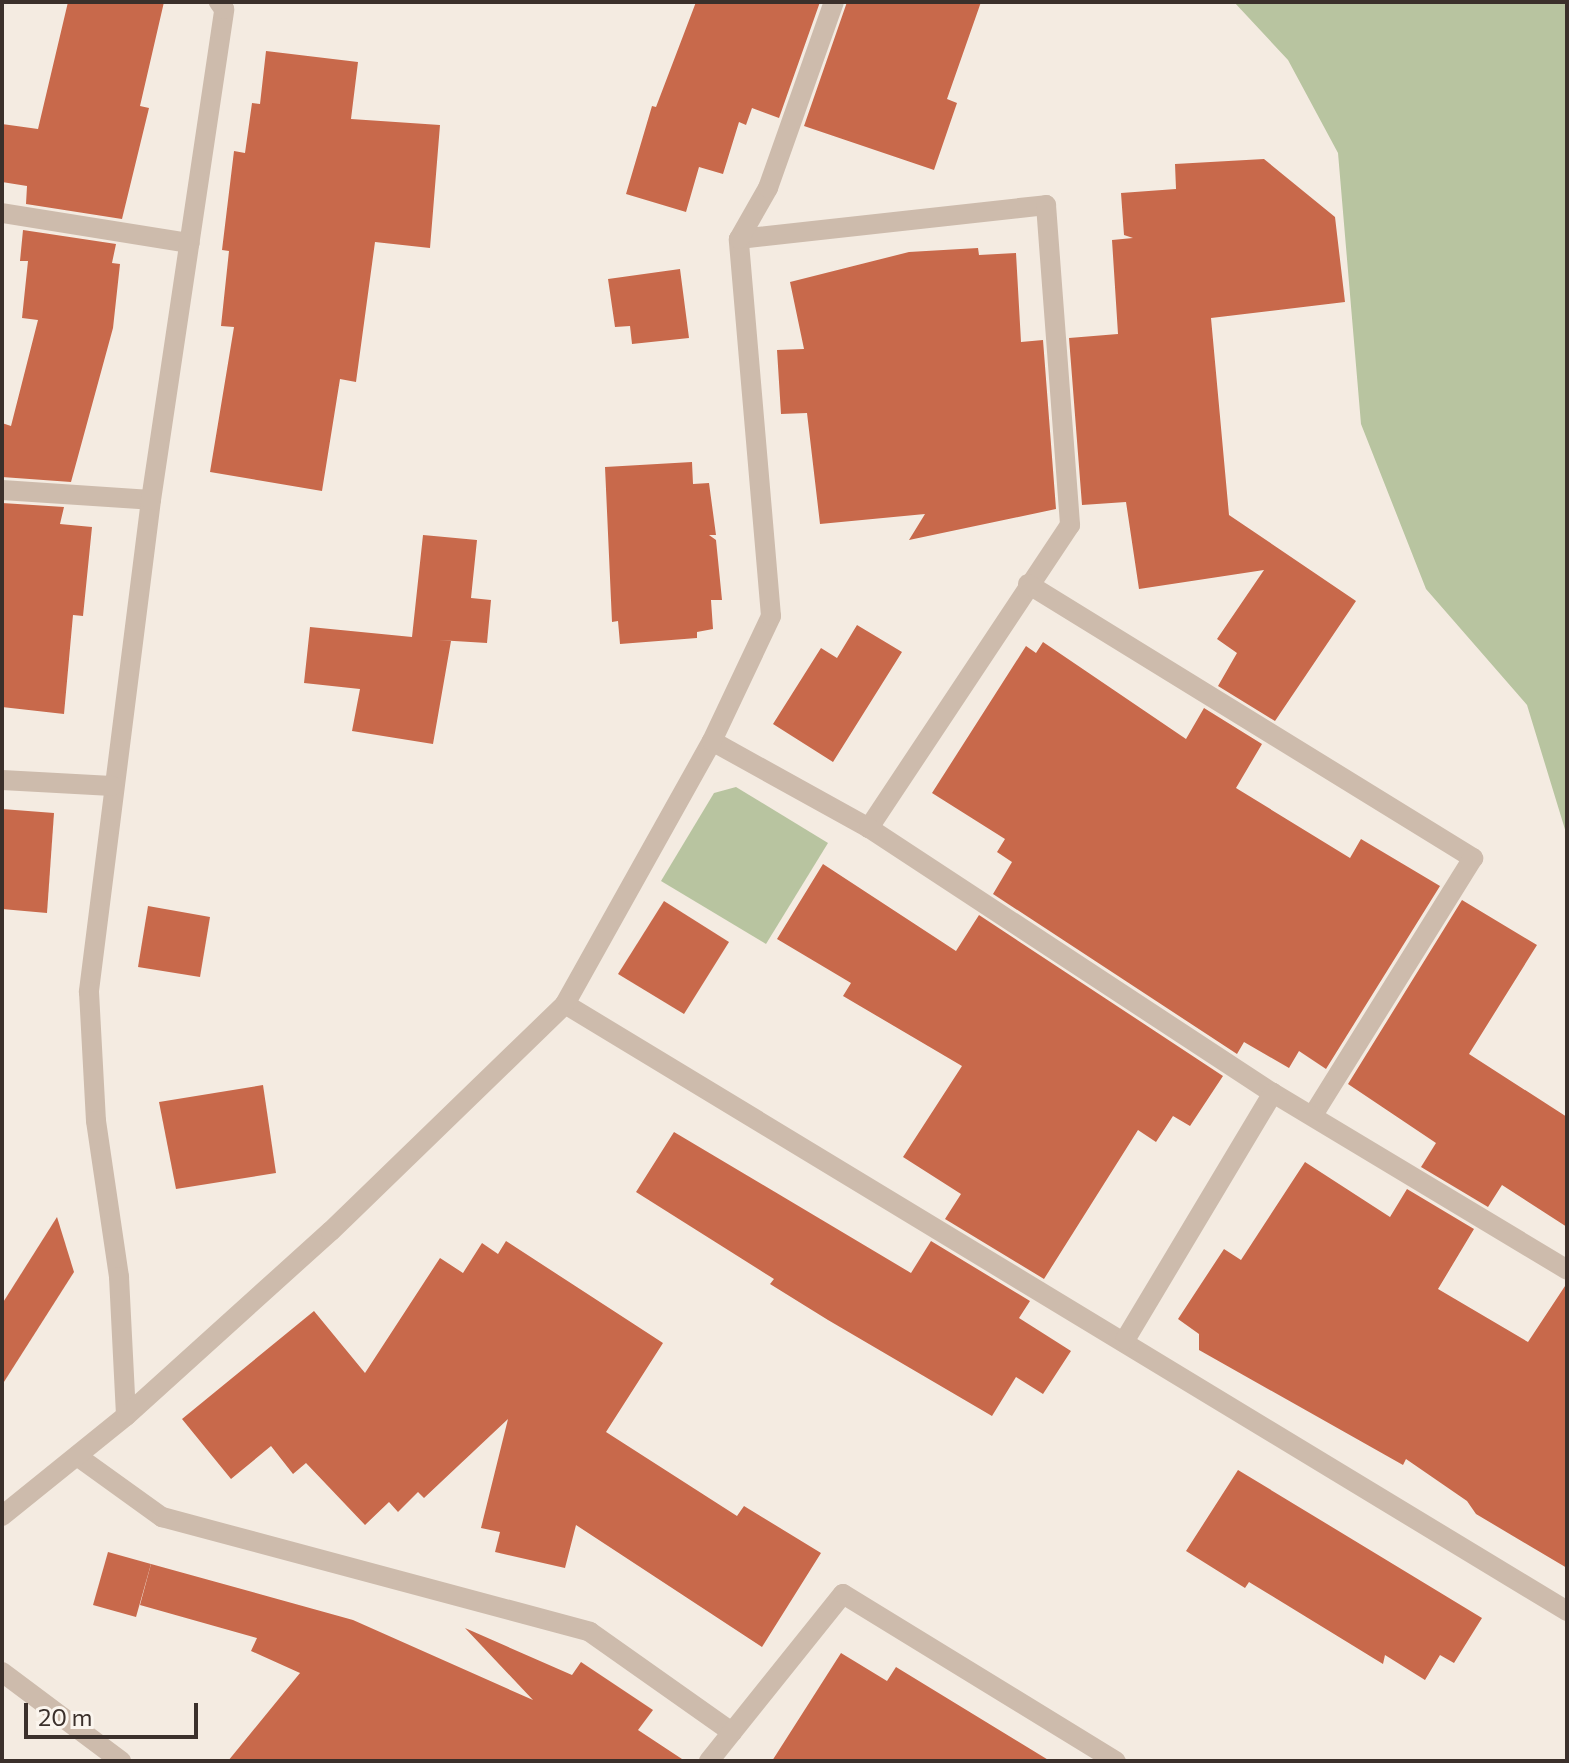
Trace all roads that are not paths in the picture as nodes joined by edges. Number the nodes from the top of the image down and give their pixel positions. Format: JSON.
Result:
{"nodes":[{"id":1,"x":219,"y":2,"type":"edge"},
{"id":2,"x":834,"y":2,"type":"edge"},
{"id":3,"x":2,"y":213,"type":"edge"},
{"id":4,"x":739,"y":239,"type":"junction"},
{"id":5,"x":190,"y":243,"type":"junction"},
{"id":6,"x":2,"y":490,"type":"edge"},
{"id":7,"x":151,"y":500,"type":"junction"},
{"id":8,"x":1028,"y":584,"type":"junction"},
{"id":9,"x":712,"y":741,"type":"junction"},
{"id":10,"x":2,"y":780,"type":"edge"},
{"id":11,"x":112,"y":786,"type":"junction"},
{"id":12,"x":869,"y":828,"type":"junction"},
{"id":13,"x":565,"y":1004,"type":"junction"},
{"id":14,"x":1273,"y":1093,"type":"junction"},
{"id":15,"x":1313,"y":1115,"type":"junction"},
{"id":16,"x":1567,"y":1270,"type":"edge"},
{"id":17,"x":1125,"y":1340,"type":"junction"},
{"id":18,"x":126,"y":1416,"type":"junction"},
{"id":19,"x":77,"y":1456,"type":"junction"},
{"id":20,"x":2,"y":1516,"type":"edge"},
{"id":21,"x":1567,"y":1611,"type":"edge"},
{"id":22,"x":2,"y":1672,"type":"edge"},
{"id":23,"x":732,"y":1732,"type":"junction"},
{"id":24,"x":121,"y":1761,"type":"edge"},
{"id":25,"x":709,"y":1761,"type":"edge"},
{"id":26,"x":1116,"y":1761,"type":"edge"}],
"edges":[{"from":1,"to":5,"type":"street"},
{"from":2,"to":4,"type":"street"},
{"from":3,"to":5,"type":"street"},
{"from":4,"to":8,"type":"street"},
{"from":4,"to":9,"type":"street"},
{"from":5,"to":7,"type":"street"},
{"from":6,"to":7,"type":"street"},
{"from":7,"to":11,"type":"street"},
{"from":8,"to":12,"type":"street"},
{"from":8,"to":15,"type":"street"},
{"from":9,"to":12,"type":"street"},
{"from":9,"to":13,"type":"street"},
{"from":10,"to":11,"type":"street"},
{"from":11,"to":18,"type":"street"},
{"from":12,"to":14,"type":"street"},
{"from":13,"to":17,"type":"street"},
{"from":13,"to":18,"type":"street"},
{"from":14,"to":15,"type":"street"},
{"from":14,"to":17,"type":"street"},
{"from":15,"to":16,"type":"street"},
{"from":17,"to":21,"type":"street"},
{"from":18,"to":19,"type":"street"},
{"from":19,"to":20,"type":"street"},
{"from":19,"to":23,"type":"street"},
{"from":22,"to":24,"type":"street"},
{"from":23,"to":25,"type":"street"},
{"from":23,"to":26,"type":"street"}]}
